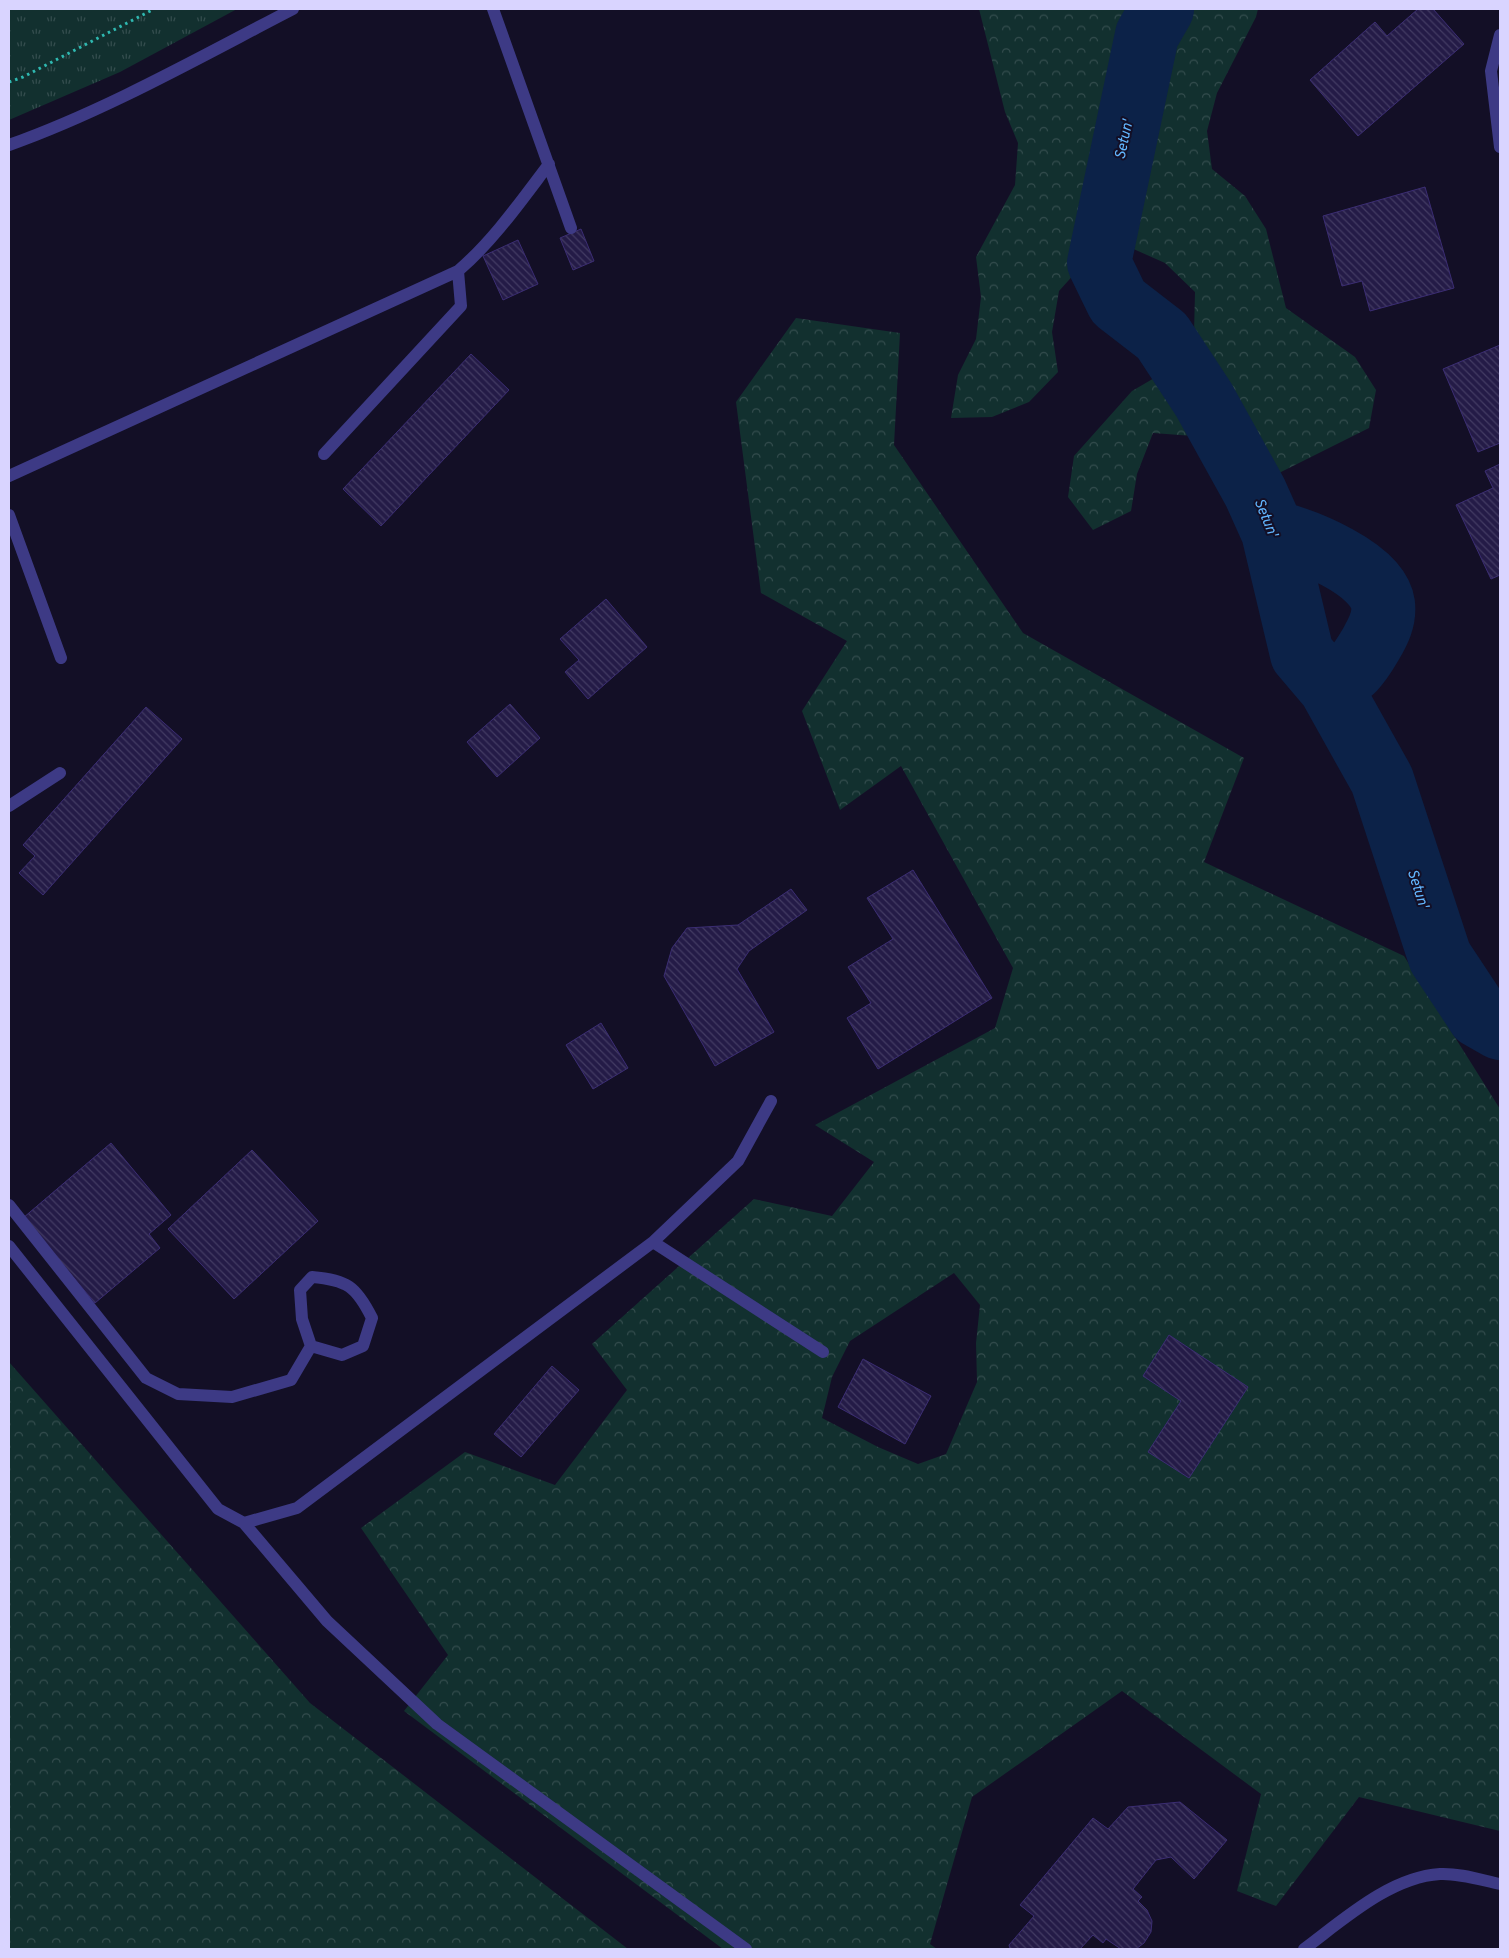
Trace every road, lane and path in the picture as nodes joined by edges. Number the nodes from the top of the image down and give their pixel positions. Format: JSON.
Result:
{"nodes":[{"id":1,"x":154,"y":9,"type":"edge"},
{"id":2,"x":293,"y":9,"type":"edge"},
{"id":3,"x":493,"y":9,"type":"edge"},
{"id":4,"x":1500,"y":35,"type":"edge"},
{"id":5,"x":9,"y":82,"type":"edge"},
{"id":6,"x":9,"y":145,"type":"edge"},
{"id":7,"x":1500,"y":146,"type":"edge"},
{"id":8,"x":549,"y":164,"type":"junction"},
{"id":9,"x":572,"y":228,"type":"dead end"},
{"id":10,"x":458,"y":271,"type":"junction"},
{"id":11,"x":324,"y":454,"type":"dead end"},
{"id":12,"x":9,"y":476,"type":"edge"},
{"id":13,"x":9,"y":515,"type":"edge"},
{"id":14,"x":61,"y":658,"type":"dead end"},
{"id":15,"x":60,"y":773,"type":"dead end"},
{"id":16,"x":9,"y":806,"type":"edge"},
{"id":17,"x":771,"y":1101,"type":"dead end"},
{"id":18,"x":9,"y":1205,"type":"edge"},
{"id":19,"x":653,"y":1242,"type":"junction"},
{"id":20,"x":9,"y":1246,"type":"edge"},
{"id":21,"x":311,"y":1346,"type":"junction"},
{"id":22,"x":823,"y":1352,"type":"dead end"},
{"id":23,"x":244,"y":1523,"type":"junction"},
{"id":24,"x":1500,"y":1884,"type":"edge"},
{"id":25,"x":746,"y":1949,"type":"edge"},
{"id":26,"x":1304,"y":1949,"type":"edge"}],
"edges":[{"from":1,"to":5,"type":"path"},
{"from":2,"to":6,"type":"street"},
{"from":3,"to":8,"type":"street"},
{"from":4,"to":7,"type":"street"},
{"from":8,"to":9,"type":"street"},
{"from":8,"to":10,"type":"street"},
{"from":10,"to":11,"type":"street"},
{"from":10,"to":12,"type":"street"},
{"from":13,"to":14,"type":"street"},
{"from":15,"to":16,"type":"street"},
{"from":17,"to":19,"type":"street"},
{"from":18,"to":21,"type":"street"},
{"from":19,"to":22,"type":"street"},
{"from":19,"to":23,"type":"street"},
{"from":20,"to":23,"type":"street"},
{"from":21,"to":21,"type":"street"},
{"from":23,"to":25,"type":"street"},
{"from":24,"to":26,"type":"street"}]}
